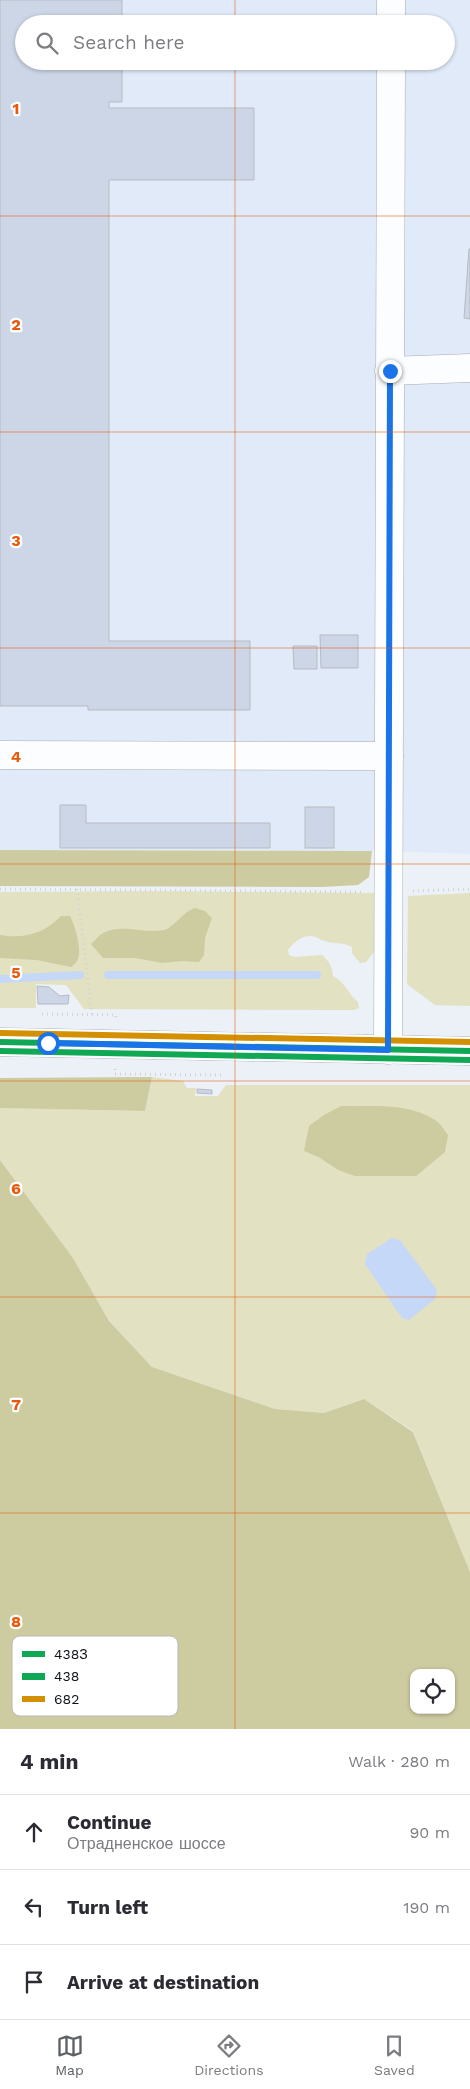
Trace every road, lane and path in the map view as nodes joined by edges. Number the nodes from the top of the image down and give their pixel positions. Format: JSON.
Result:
{"nodes":[{"id":1,"x":391,"y":0,"type":"edge"},
{"id":2,"x":391,"y":15,"type":"edge"},
{"id":3,"x":390,"y":70,"type":"edge"},
{"id":4,"x":470,"y":368,"type":"edge"},
{"id":5,"x":390,"y":371,"type":"junction"},
{"id":6,"x":0,"y":755,"type":"edge"},
{"id":7,"x":389,"y":756,"type":"junction"},
{"id":8,"x":0,"y":889,"type":"edge"},
{"id":9,"x":470,"y":889,"type":"edge"},
{"id":10,"x":77,"y":890,"type":"junction"},
{"id":11,"x":388,"y":892,"type":"junction"},
{"id":12,"x":92,"y":1015,"type":"dead end"},
{"id":13,"x":0,"y":1042,"type":"edge"},
{"id":14,"x":388,"y":1050,"type":"junction"},
{"id":15,"x":470,"y":1050,"type":"edge"}],
"edges":[{"from":1,"to":2,"type":"main road"},
{"from":3,"to":5,"type":"main road"},
{"from":4,"to":5,"type":"main road"},
{"from":5,"to":7,"type":"main road"},
{"from":6,"to":7,"type":"main road"},
{"from":7,"to":11,"type":"main road"},
{"from":8,"to":10,"type":"path"},
{"from":9,"to":11,"type":"path"},
{"from":10,"to":11,"type":"path"},
{"from":10,"to":12,"type":"path"},
{"from":11,"to":14,"type":"main road"},
{"from":13,"to":14,"type":"main road"},
{"from":14,"to":15,"type":"main road"}]}
